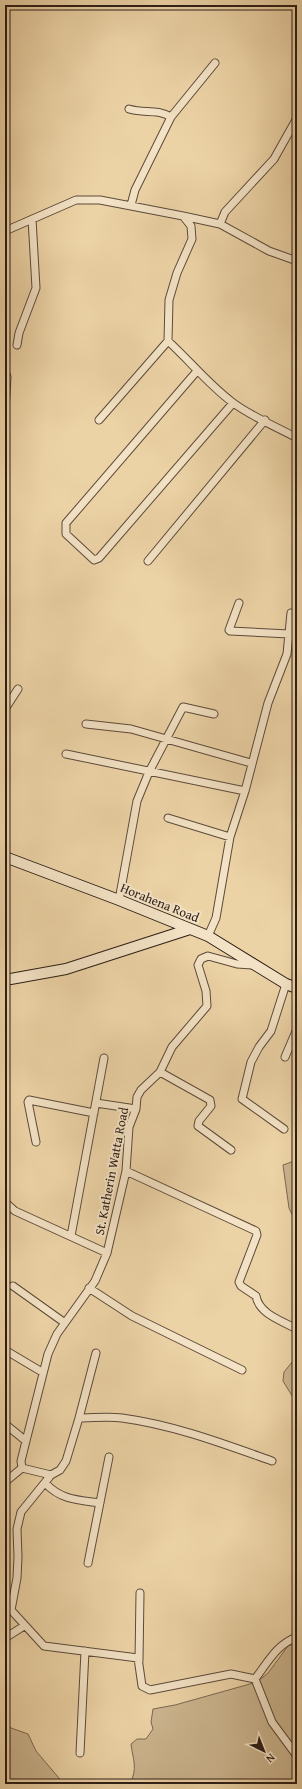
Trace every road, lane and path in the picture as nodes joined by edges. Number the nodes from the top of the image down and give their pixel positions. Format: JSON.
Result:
{"nodes":[{"id":1,"x":215,"y":63,"type":"dead end"},
{"id":2,"x":129,"y":110,"type":"dead end"},
{"id":3,"x":171,"y":117,"type":"junction"},
{"id":4,"x":297,"y":118,"type":"edge"},
{"id":5,"x":131,"y":205,"type":"junction"},
{"id":6,"x":183,"y":216,"type":"junction"},
{"id":7,"x":32,"y":219,"type":"junction"},
{"id":8,"x":220,"y":224,"type":"junction"},
{"id":9,"x":5,"y":231,"type":"edge"},
{"id":10,"x":297,"y":261,"type":"edge"},
{"id":11,"x":168,"y":341,"type":"junction"},
{"id":12,"x":17,"y":345,"type":"dead end"},
{"id":13,"x":5,"y":371,"type":"edge"},
{"id":14,"x":197,"y":371,"type":"junction"},
{"id":15,"x":233,"y":403,"type":"junction"},
{"id":16,"x":5,"y":410,"type":"edge"},
{"id":17,"x":99,"y":420,"type":"dead end"},
{"id":18,"x":265,"y":420,"type":"junction"},
{"id":19,"x":297,"y":438,"type":"edge"},
{"id":20,"x":148,"y":561,"type":"dead end"},
{"id":21,"x":238,"y":603,"type":"dead end"},
{"id":22,"x":297,"y":614,"type":"edge"},
{"id":23,"x":289,"y":634,"type":"junction"},
{"id":24,"x":18,"y":689,"type":"dead end"},
{"id":25,"x":5,"y":709,"type":"edge"},
{"id":26,"x":214,"y":714,"type":"dead end"},
{"id":27,"x":86,"y":724,"type":"dead end"},
{"id":28,"x":166,"y":740,"type":"junction"},
{"id":29,"x":66,"y":754,"type":"dead end"},
{"id":30,"x":251,"y":763,"type":"junction"},
{"id":31,"x":149,"y":772,"type":"junction"},
{"id":32,"x":244,"y":791,"type":"junction"},
{"id":33,"x":168,"y":818,"type":"dead end"},
{"id":34,"x":230,"y":837,"type":"junction"},
{"id":35,"x":8,"y":860,"type":"edge"},
{"id":36,"x":119,"y":900,"type":"junction"},
{"id":37,"x":190,"y":929,"type":"junction"},
{"id":38,"x":208,"y":936,"type":"junction"},
{"id":39,"x":256,"y":965,"type":"junction"},
{"id":40,"x":5,"y":980,"type":"edge"},
{"id":41,"x":286,"y":984,"type":"junction"},
{"id":42,"x":297,"y":988,"type":"edge"},
{"id":43,"x":297,"y":1029,"type":"edge"},
{"id":44,"x":285,"y":1057,"type":"dead end"},
{"id":45,"x":104,"y":1058,"type":"dead end"},
{"id":46,"x":160,"y":1072,"type":"junction"},
{"id":47,"x":96,"y":1104,"type":"junction"},
{"id":48,"x":136,"y":1109,"type":"junction"},
{"id":49,"x":94,"y":1113,"type":"junction"},
{"id":50,"x":284,"y":1129,"type":"dead end"},
{"id":51,"x":36,"y":1142,"type":"dead end"},
{"id":52,"x":231,"y":1150,"type":"dead end"},
{"id":53,"x":126,"y":1172,"type":"junction"},
{"id":54,"x":5,"y":1202,"type":"edge"},
{"id":55,"x":71,"y":1236,"type":"junction"},
{"id":56,"x":107,"y":1253,"type":"junction"},
{"id":57,"x":13,"y":1286,"type":"dead end"},
{"id":58,"x":89,"y":1288,"type":"junction"},
{"id":59,"x":65,"y":1323,"type":"junction"},
{"id":60,"x":297,"y":1329,"type":"edge"},
{"id":61,"x":5,"y":1350,"type":"edge"},
{"id":62,"x":96,"y":1353,"type":"dead end"},
{"id":63,"x":242,"y":1370,"type":"dead end"},
{"id":64,"x":42,"y":1372,"type":"junction"},
{"id":65,"x":79,"y":1418,"type":"junction"},
{"id":66,"x":5,"y":1424,"type":"edge"},
{"id":67,"x":26,"y":1441,"type":"junction"},
{"id":68,"x":109,"y":1457,"type":"dead end"},
{"id":69,"x":272,"y":1461,"type":"dead end"},
{"id":70,"x":22,"y":1468,"type":"junction"},
{"id":71,"x":51,"y":1475,"type":"junction"},
{"id":72,"x":5,"y":1482,"type":"edge"},
{"id":73,"x":45,"y":1483,"type":"junction"},
{"id":74,"x":100,"y":1503,"type":"junction"},
{"id":75,"x":88,"y":1563,"type":"dead end"},
{"id":76,"x":140,"y":1593,"type":"dead end"},
{"id":77,"x":24,"y":1626,"type":"junction"},
{"id":78,"x":297,"y":1637,"type":"edge"},
{"id":79,"x":5,"y":1638,"type":"edge"},
{"id":80,"x":85,"y":1651,"type":"junction"},
{"id":81,"x":140,"y":1661,"type":"junction"},
{"id":82,"x":256,"y":1679,"type":"junction"},
{"id":83,"x":80,"y":1754,"type":"dead end"},
{"id":84,"x":297,"y":1756,"type":"edge"}],
"edges":[{"from":1,"to":3,"type":"street"},
{"from":2,"to":3,"type":"street"},
{"from":3,"to":5,"type":"street"},
{"from":4,"to":8,"type":"street"},
{"from":5,"to":6,"type":"street"},
{"from":5,"to":7,"type":"street"},
{"from":6,"to":8,"type":"street"},
{"from":6,"to":11,"type":"street"},
{"from":7,"to":9,"type":"street"},
{"from":7,"to":12,"type":"street"},
{"from":8,"to":10,"type":"street"},
{"from":11,"to":14,"type":"street"},
{"from":11,"to":17,"type":"street"},
{"from":13,"to":16,"type":"street"},
{"from":14,"to":15,"type":"street"},
{"from":14,"to":15,"type":"street"},
{"from":15,"to":18,"type":"street"},
{"from":18,"to":19,"type":"street"},
{"from":18,"to":20,"type":"street"},
{"from":21,"to":23,"type":"street"},
{"from":22,"to":23,"type":"street"},
{"from":23,"to":30,"type":"street"},
{"from":24,"to":25,"type":"street"},
{"from":26,"to":28,"type":"street"},
{"from":27,"to":28,"type":"street"},
{"from":28,"to":30,"type":"street"},
{"from":28,"to":31,"type":"street"},
{"from":29,"to":31,"type":"street"},
{"from":30,"to":32,"type":"street"},
{"from":31,"to":32,"type":"street"},
{"from":31,"to":36,"type":"street"},
{"from":32,"to":34,"type":"street"},
{"from":33,"to":34,"type":"street"},
{"from":34,"to":38,"type":"street"},
{"from":35,"to":36,"type":"street","name":"Horahena Road"},
{"from":36,"to":37,"type":"street","name":"Horahena Road"},
{"from":37,"to":38,"type":"street","name":"Horahena Road"},
{"from":37,"to":40,"type":"street"},
{"from":38,"to":39,"type":"street","name":"Horahena Road"},
{"from":39,"to":41,"type":"street","name":"Horahena Road"},
{"from":39,"to":46,"type":"street","name":"St. Katherin Watta Road"},
{"from":41,"to":42,"type":"street","name":"Horahena Road"},
{"from":41,"to":50,"type":"street"},
{"from":43,"to":44,"type":"street"},
{"from":45,"to":47,"type":"street"},
{"from":46,"to":48,"type":"street","name":"St. Katherin Watta Road"},
{"from":46,"to":52,"type":"street"},
{"from":47,"to":48,"type":"street"},
{"from":47,"to":49,"type":"street"},
{"from":48,"to":53,"type":"street","name":"St. Katherin Watta Road"},
{"from":49,"to":51,"type":"street"},
{"from":49,"to":55,"type":"street"},
{"from":53,"to":56,"type":"street","name":"St. Katherin Watta Road"},
{"from":53,"to":60,"type":"street"},
{"from":54,"to":55,"type":"street"},
{"from":55,"to":56,"type":"street"},
{"from":56,"to":58,"type":"street","name":"St. Katherin Watta Road"},
{"from":57,"to":59,"type":"street"},
{"from":58,"to":59,"type":"street","name":"St. Katherin Watta Road"},
{"from":58,"to":63,"type":"street"},
{"from":59,"to":64,"type":"street","name":"St. Katherin Watta Road"},
{"from":61,"to":64,"type":"street"},
{"from":62,"to":65,"type":"street"},
{"from":64,"to":67,"type":"street","name":"St. Katherin Watta Road"},
{"from":65,"to":69,"type":"street"},
{"from":65,"to":71,"type":"street"},
{"from":66,"to":67,"type":"street"},
{"from":67,"to":70,"type":"street","name":"St. Katherin Watta Road"},
{"from":68,"to":74,"type":"street"},
{"from":70,"to":71,"type":"street"},
{"from":70,"to":72,"type":"street"},
{"from":71,"to":73,"type":"street"},
{"from":73,"to":74,"type":"street"},
{"from":73,"to":77,"type":"street"},
{"from":74,"to":75,"type":"street"},
{"from":76,"to":81,"type":"street"},
{"from":77,"to":79,"type":"street"},
{"from":77,"to":80,"type":"street"},
{"from":78,"to":82,"type":"street"},
{"from":80,"to":81,"type":"street"},
{"from":80,"to":83,"type":"street"},
{"from":81,"to":82,"type":"street"},
{"from":82,"to":84,"type":"street"}]}
